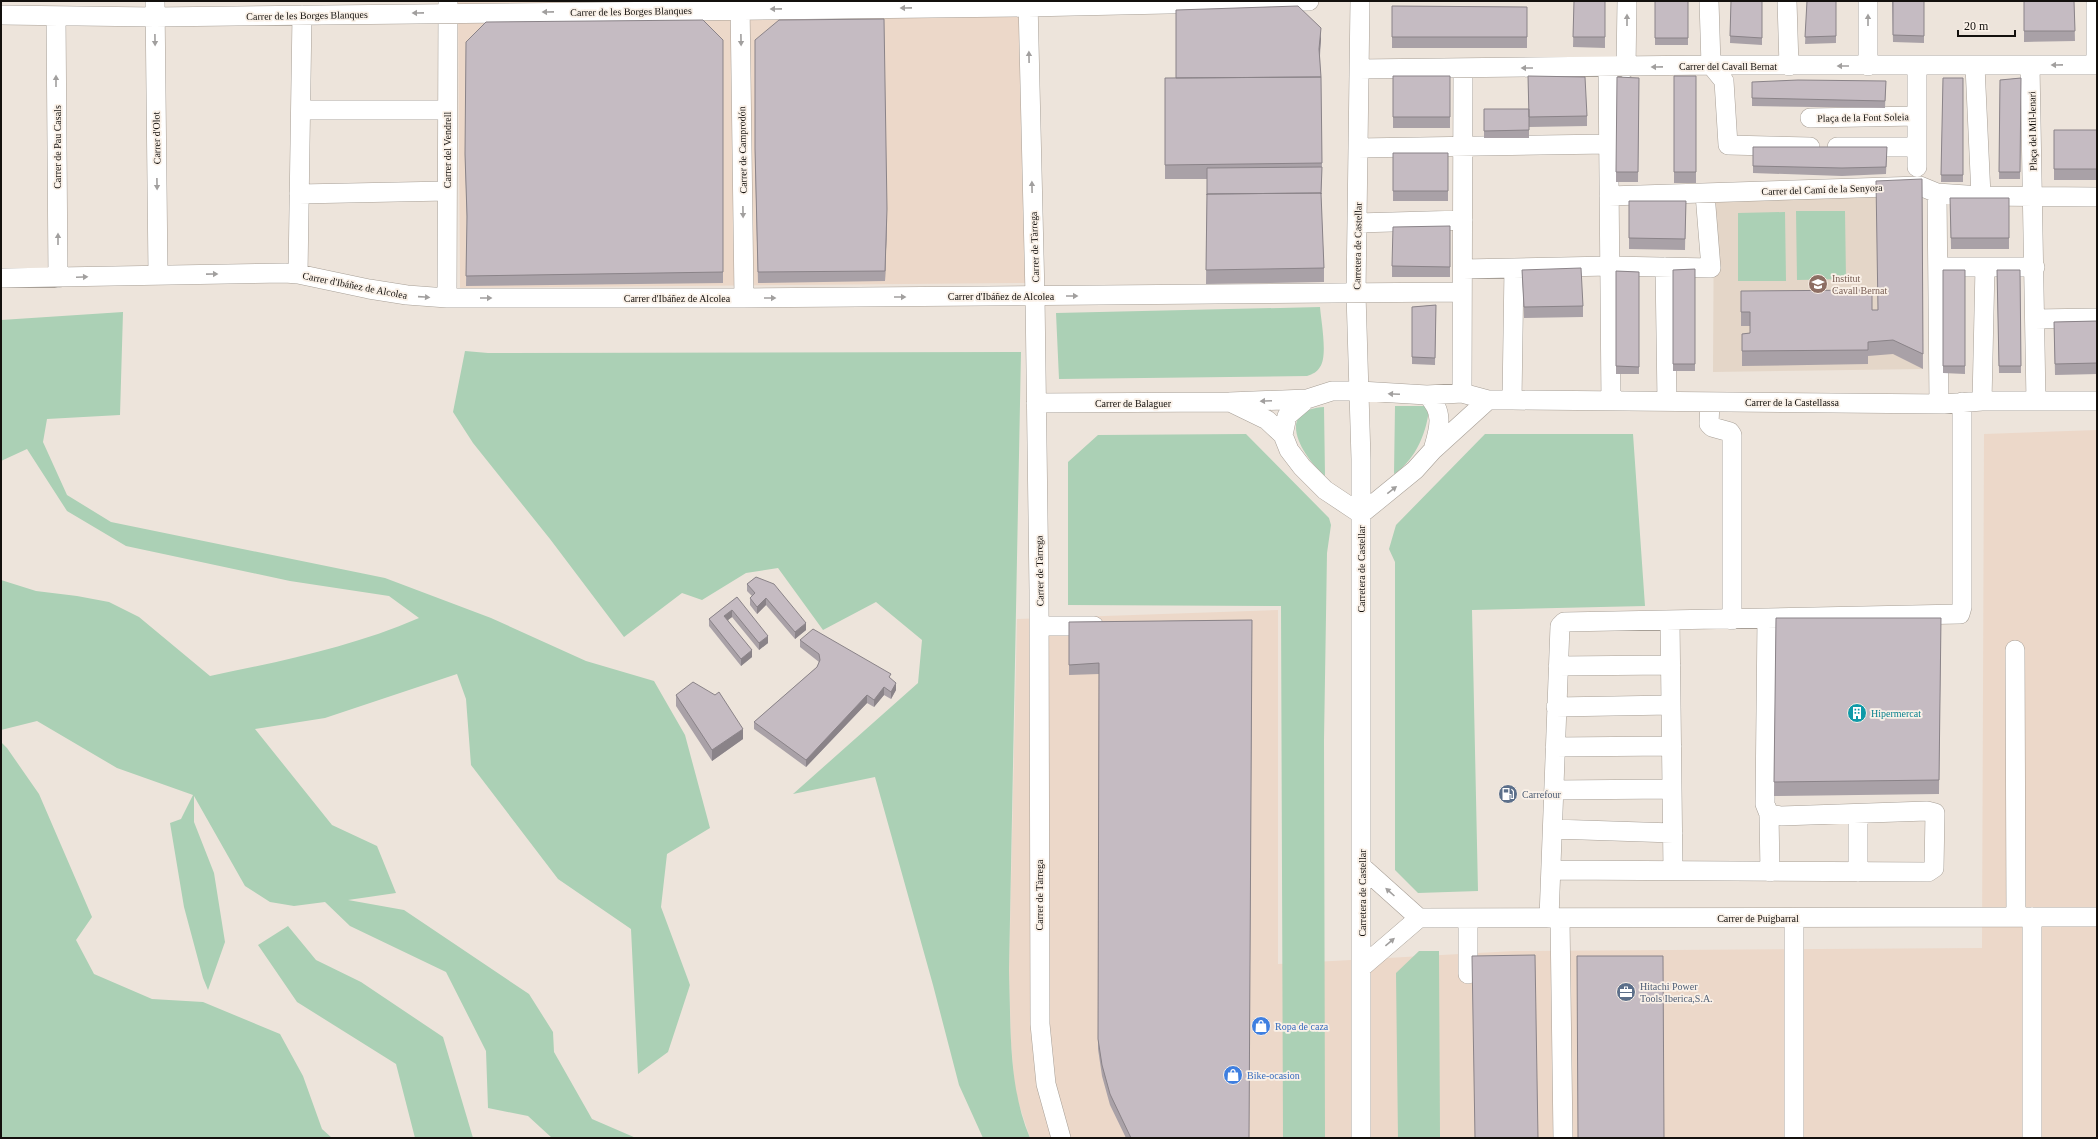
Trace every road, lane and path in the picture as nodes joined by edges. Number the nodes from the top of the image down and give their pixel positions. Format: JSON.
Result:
{"nodes":[{"id":1,"x":1309,"y":1,"type":"edge"},
{"id":2,"x":1360,"y":1,"type":"edge"},
{"id":3,"x":1627,"y":1,"type":"edge"},
{"id":4,"x":1709,"y":1,"type":"edge"},
{"id":5,"x":1787,"y":1,"type":"edge"},
{"id":6,"x":1868,"y":1,"type":"edge"},
{"id":7,"x":1028,"y":4,"type":"edge"},
{"id":8,"x":740,"y":5,"type":"edge"},
{"id":9,"x":2097,"y":5,"type":"edge"},
{"id":10,"x":448,"y":7,"type":"edge"},
{"id":11,"x":155,"y":9,"type":"edge"},
{"id":12,"x":1,"y":15,"type":"edge"},
{"id":13,"x":302,"y":15,"type":"junction"},
{"id":14,"x":56,"y":16,"type":"junction"},
{"id":15,"x":1711,"y":65,"type":"junction"},
{"id":16,"x":2096,"y":65,"type":"edge"},
{"id":17,"x":1789,"y":66,"type":"junction"},
{"id":18,"x":1868,"y":66,"type":"junction"},
{"id":19,"x":1917,"y":66,"type":"junction"},
{"id":20,"x":1975,"y":66,"type":"junction"},
{"id":21,"x":2030,"y":66,"type":"junction"},
{"id":22,"x":1617,"y":67,"type":"junction"},
{"id":23,"x":1463,"y":68,"type":"junction"},
{"id":24,"x":1359,"y":69,"type":"junction"},
{"id":25,"x":301,"y":110,"type":"junction"},
{"id":26,"x":447,"y":110,"type":"junction"},
{"id":27,"x":1917,"y":116,"type":"junction"},
{"id":28,"x":1810,"y":118,"type":"dead end"},
{"id":29,"x":1609,"y":144,"type":"junction"},
{"id":30,"x":1463,"y":145,"type":"junction"},
{"id":31,"x":1810,"y":147,"type":"edge"},
{"id":32,"x":1837,"y":147,"type":"edge"},
{"id":33,"x":1917,"y":147,"type":"junction"},
{"id":34,"x":1358,"y":148,"type":"junction"},
{"id":35,"x":1918,"y":167,"type":"dead end"},
{"id":36,"x":447,"y":191,"type":"junction"},
{"id":37,"x":1937,"y":193,"type":"junction"},
{"id":38,"x":299,"y":194,"type":"junction"},
{"id":39,"x":1705,"y":194,"type":"junction"},
{"id":40,"x":1609,"y":196,"type":"junction"},
{"id":41,"x":1982,"y":196,"type":"junction"},
{"id":42,"x":2033,"y":196,"type":"junction"},
{"id":43,"x":2097,"y":197,"type":"edge"},
{"id":44,"x":1463,"y":220,"type":"junction"},
{"id":45,"x":1357,"y":223,"type":"junction"},
{"id":46,"x":1610,"y":266,"type":"junction"},
{"id":47,"x":1665,"y":267,"type":"junction"},
{"id":48,"x":1939,"y":267,"type":"junction"},
{"id":49,"x":1985,"y":267,"type":"junction"},
{"id":50,"x":1514,"y":268,"type":"junction"},
{"id":51,"x":2034,"y":268,"type":"junction"},
{"id":52,"x":1463,"y":269,"type":"junction"},
{"id":53,"x":158,"y":274,"type":"junction"},
{"id":54,"x":298,"y":274,"type":"junction"},
{"id":55,"x":1,"y":278,"type":"edge"},
{"id":56,"x":58,"y":278,"type":"junction"},
{"id":57,"x":1462,"y":292,"type":"junction"},
{"id":58,"x":1356,"y":294,"type":"junction"},
{"id":59,"x":1036,"y":296,"type":"junction"},
{"id":60,"x":447,"y":298,"type":"junction"},
{"id":61,"x":744,"y":298,"type":"junction"},
{"id":62,"x":2097,"y":318,"type":"edge"},
{"id":63,"x":2035,"y":319,"type":"junction"},
{"id":64,"x":1360,"y":391,"type":"junction"},
{"id":65,"x":1462,"y":393,"type":"junction"},
{"id":66,"x":1427,"y":395,"type":"junction"},
{"id":67,"x":1307,"y":399,"type":"junction"},
{"id":68,"x":1488,"y":400,"type":"junction"},
{"id":69,"x":1512,"y":400,"type":"junction"},
{"id":70,"x":2097,"y":400,"type":"edge"},
{"id":71,"x":1611,"y":401,"type":"junction"},
{"id":72,"x":1667,"y":401,"type":"junction"},
{"id":73,"x":1982,"y":401,"type":"junction"},
{"id":74,"x":2036,"y":401,"type":"junction"},
{"id":75,"x":1229,"y":402,"type":"junction"},
{"id":76,"x":1710,"y":402,"type":"junction"},
{"id":77,"x":1962,"y":402,"type":"junction"},
{"id":78,"x":1036,"y":403,"type":"junction"},
{"id":79,"x":1939,"y":404,"type":"junction"},
{"id":80,"x":1283,"y":434,"type":"junction"},
{"id":81,"x":1433,"y":450,"type":"junction"},
{"id":82,"x":1361,"y":514,"type":"junction"},
{"id":83,"x":1767,"y":619,"type":"junction"},
{"id":84,"x":1732,"y":620,"type":"junction"},
{"id":85,"x":1670,"y":621,"type":"junction"},
{"id":86,"x":1040,"y":626,"type":"junction"},
{"id":87,"x":1111,"y":626,"type":"edge"},
{"id":88,"x":2014,"y":650,"type":"dead end"},
{"id":89,"x":1671,"y":665,"type":"junction"},
{"id":90,"x":1558,"y":666,"type":"junction"},
{"id":91,"x":1671,"y":705,"type":"junction"},
{"id":92,"x":1556,"y":707,"type":"junction"},
{"id":93,"x":1672,"y":746,"type":"junction"},
{"id":94,"x":1555,"y":747,"type":"junction"},
{"id":95,"x":1672,"y":789,"type":"junction"},
{"id":96,"x":1554,"y":790,"type":"junction"},
{"id":97,"x":1769,"y":814,"type":"junction"},
{"id":98,"x":1858,"y":814,"type":"junction"},
{"id":99,"x":1553,"y":829,"type":"junction"},
{"id":100,"x":1672,"y":833,"type":"junction"},
{"id":101,"x":1361,"y":866,"type":"junction"},
{"id":102,"x":1551,"y":870,"type":"junction"},
{"id":103,"x":1673,"y":871,"type":"junction"},
{"id":104,"x":1770,"y":872,"type":"junction"},
{"id":105,"x":1858,"y":872,"type":"junction"},
{"id":106,"x":2024,"y":917,"type":"junction"},
{"id":107,"x":2097,"y":917,"type":"edge"},
{"id":108,"x":1419,"y":918,"type":"junction"},
{"id":109,"x":1468,"y":918,"type":"junction"},
{"id":110,"x":1555,"y":918,"type":"junction"},
{"id":111,"x":1794,"y":918,"type":"junction"},
{"id":112,"x":1362,"y":967,"type":"junction"},
{"id":113,"x":1468,"y":974,"type":"dead end"},
{"id":114,"x":1060,"y":1138,"type":"edge"},
{"id":115,"x":1361,"y":1138,"type":"edge"},
{"id":116,"x":1563,"y":1138,"type":"edge"},
{"id":117,"x":1794,"y":1138,"type":"edge"},
{"id":118,"x":2032,"y":1138,"type":"edge"}],
"edges":[{"from":1,"to":7,"type":"street","name":"Carrer de les Borges Blanques"},
{"from":2,"to":24,"type":"street","name":"Carretera de Castellar"},
{"from":22,"to":3,"type":"street","one_way":true},
{"from":4,"to":15,"type":"street"},
{"from":5,"to":17,"type":"street"},
{"from":18,"to":6,"type":"street","one_way":true},
{"from":7,"to":8,"type":"street","name":"Carrer de les Borges Blanques","one_way":true},
{"from":59,"to":7,"type":"street","name":"Carrer de Tàrrega","one_way":true},
{"from":8,"to":10,"type":"street","name":"Carrer de les Borges Blanques","one_way":true},
{"from":8,"to":61,"type":"street","name":"Carrer de Camprodón","one_way":true},
{"from":9,"to":16,"type":"street"},
{"from":10,"to":13,"type":"street","name":"Carrer de les Borges Blanques","one_way":true},
{"from":10,"to":26,"type":"street","name":"Carrer del Vendrell"},
{"from":11,"to":13,"type":"street","name":"Carrer de les Borges Blanques"},
{"from":11,"to":14,"type":"street","name":"Carrer de les Borges Blanques"},
{"from":11,"to":53,"type":"street","name":"Carrer d'Olot","one_way":true},
{"from":12,"to":14,"type":"street","name":"Carrer de les Borges Blanques"},
{"from":13,"to":25,"type":"street"},
{"from":56,"to":14,"type":"street","name":"Carrer de Pau Casals","one_way":true},
{"from":15,"to":17,"type":"street","name":"Carrer del Cavall Bernat"},
{"from":15,"to":22,"type":"street","name":"Carrer del Cavall Bernat","one_way":true},
{"from":15,"to":31,"type":"street"},
{"from":16,"to":21,"type":"street","name":"Carrer del Cavall Bernat","one_way":true},
{"from":18,"to":17,"type":"street","name":"Carrer del Cavall Bernat","one_way":true},
{"from":18,"to":19,"type":"street","name":"Carrer del Cavall Bernat"},
{"from":19,"to":20,"type":"street","name":"Carrer del Cavall Bernat"},
{"from":19,"to":27,"type":"street","name":"Plaça de la Font Soleia"},
{"from":20,"to":21,"type":"street","name":"Carrer del Cavall Bernat"},
{"from":20,"to":41,"type":"street"},
{"from":21,"to":42,"type":"street","name":"Plaça del Mil-lenari"},
{"from":22,"to":23,"type":"street","name":"Carrer del Cavall Bernat","one_way":true},
{"from":22,"to":29,"type":"street"},
{"from":23,"to":24,"type":"street","name":"Carrer del Cavall Bernat"},
{"from":23,"to":30,"type":"street"},
{"from":24,"to":34,"type":"street","name":"Carretera de Castellar"},
{"from":25,"to":26,"type":"street"},
{"from":25,"to":38,"type":"street"},
{"from":26,"to":36,"type":"street","name":"Carrer del Vendrell"},
{"from":27,"to":28,"type":"street","name":"Plaça de la Font Soleia"},
{"from":27,"to":33,"type":"street","name":"Plaça de la Font Soleia"},
{"from":29,"to":30,"type":"street"},
{"from":29,"to":40,"type":"street"},
{"from":30,"to":34,"type":"street"},
{"from":30,"to":44,"type":"street"},
{"from":32,"to":33,"type":"street"},
{"from":33,"to":35,"type":"street","name":"Plaça de la Font Soleia"},
{"from":34,"to":45,"type":"street","name":"Carretera de Castellar"},
{"from":36,"to":38,"type":"street"},
{"from":36,"to":60,"type":"street","name":"Carrer del Vendrell"},
{"from":37,"to":39,"type":"street","name":"Carrer del Camí de la Senyora"},
{"from":37,"to":41,"type":"street","name":"Carrer del Camí de la Senyora"},
{"from":37,"to":48,"type":"street"},
{"from":38,"to":54,"type":"street"},
{"from":39,"to":40,"type":"street","name":"Carrer del Camí de la Senyora"},
{"from":39,"to":47,"type":"street"},
{"from":40,"to":46,"type":"street"},
{"from":41,"to":42,"type":"street","name":"Carrer del Camí de la Senyora"},
{"from":42,"to":43,"type":"street"},
{"from":42,"to":51,"type":"street","name":"Plaça del Mil-lenari"},
{"from":44,"to":45,"type":"street"},
{"from":44,"to":52,"type":"street"},
{"from":45,"to":58,"type":"street","name":"Carretera de Castellar"},
{"from":46,"to":47,"type":"street"},
{"from":46,"to":50,"type":"street"},
{"from":46,"to":71,"type":"street"},
{"from":47,"to":72,"type":"street"},
{"from":48,"to":49,"type":"street"},
{"from":48,"to":79,"type":"street"},
{"from":49,"to":51,"type":"street"},
{"from":49,"to":73,"type":"street"},
{"from":50,"to":52,"type":"street"},
{"from":50,"to":69,"type":"street"},
{"from":51,"to":63,"type":"street","name":"Plaça del Mil-lenari"},
{"from":52,"to":57,"type":"street"},
{"from":53,"to":54,"type":"street","name":"Carrer d'Ibáñez de Alcolea","one_way":true},
{"from":56,"to":53,"type":"street","name":"Carrer d'Ibáñez de Alcolea","one_way":true},
{"from":54,"to":60,"type":"street","name":"Carrer d'Ibáñez de Alcolea","one_way":true},
{"from":55,"to":56,"type":"street","name":"Carrer d'Ibáñez de Alcolea"},
{"from":57,"to":58,"type":"street","name":"Carrer d'Ibáñez de Alcolea"},
{"from":57,"to":65,"type":"street"},
{"from":59,"to":58,"type":"street","name":"Carrer d'Ibáñez de Alcolea","one_way":true},
{"from":58,"to":64,"type":"street","name":"Carretera de Castellar"},
{"from":61,"to":59,"type":"street","name":"Carrer d'Ibáñez de Alcolea","one_way":true},
{"from":59,"to":78,"type":"street","name":"Carrer de Tàrrega"},
{"from":60,"to":61,"type":"street","name":"Carrer d'Ibáñez de Alcolea","one_way":true},
{"from":62,"to":63,"type":"street"},
{"from":63,"to":74,"type":"street","name":"Plaça del Mil-lenari"},
{"from":66,"to":64,"type":"street","name":"Carrer de la Castellassa","one_way":true},
{"from":64,"to":67,"type":"street","name":"Carrer de Balaguer"},
{"from":64,"to":82,"type":"street","name":"Carretera de Castellar"},
{"from":65,"to":66,"type":"street","name":"Carrer de la Castellassa"},
{"from":65,"to":68,"type":"street","name":"Carrer de la Castellassa"},
{"from":66,"to":81,"type":"street"},
{"from":67,"to":75,"type":"street","name":"Carrer de Balaguer","one_way":true},
{"from":67,"to":80,"type":"street","name":"Carrer de Balaguer"},
{"from":68,"to":69,"type":"street","name":"Carrer de la Castellassa"},
{"from":68,"to":81,"type":"street"},
{"from":69,"to":71,"type":"street","name":"Carrer de la Castellassa"},
{"from":70,"to":74,"type":"street","name":"Carrer de la Castellassa"},
{"from":71,"to":72,"type":"street","name":"Carrer de la Castellassa"},
{"from":72,"to":76,"type":"street","name":"Carrer de la Castellassa"},
{"from":73,"to":74,"type":"street","name":"Carrer de la Castellassa"},
{"from":73,"to":77,"type":"street","name":"Carrer de la Castellassa"},
{"from":75,"to":78,"type":"street","name":"Carrer de Balaguer"},
{"from":75,"to":80,"type":"street","name":"Carrer de Balaguer"},
{"from":76,"to":79,"type":"street","name":"Carrer de la Castellassa"},
{"from":76,"to":84,"type":"street"},
{"from":77,"to":79,"type":"street","name":"Carrer de la Castellassa"},
{"from":77,"to":83,"type":"street"},
{"from":78,"to":86,"type":"street","name":"Carrer de Tàrrega"},
{"from":80,"to":82,"type":"street","name":"Carrer de Balaguer"},
{"from":82,"to":81,"type":"street","one_way":true},
{"from":82,"to":101,"type":"street","name":"Carretera de Castellar"},
{"from":83,"to":84,"type":"street"},
{"from":83,"to":97,"type":"street"},
{"from":84,"to":85,"type":"street"},
{"from":85,"to":89,"type":"street"},
{"from":85,"to":90,"type":"street"},
{"from":86,"to":87,"type":"street"},
{"from":86,"to":114,"type":"street","name":"Carrer de Tàrrega"},
{"from":88,"to":106,"type":"street"},
{"from":89,"to":90,"type":"street"},
{"from":89,"to":91,"type":"street"},
{"from":90,"to":92,"type":"street"},
{"from":91,"to":92,"type":"street"},
{"from":91,"to":93,"type":"street"},
{"from":92,"to":94,"type":"street"},
{"from":93,"to":94,"type":"street"},
{"from":93,"to":95,"type":"street"},
{"from":94,"to":96,"type":"street"},
{"from":95,"to":96,"type":"street"},
{"from":95,"to":100,"type":"street"},
{"from":96,"to":99,"type":"street"},
{"from":97,"to":98,"type":"street"},
{"from":97,"to":104,"type":"street"},
{"from":98,"to":105,"type":"street"},
{"from":98,"to":105,"type":"street"},
{"from":99,"to":100,"type":"street"},
{"from":99,"to":102,"type":"street"},
{"from":100,"to":103,"type":"street"},
{"from":108,"to":101,"type":"street","one_way":true},
{"from":101,"to":112,"type":"street","name":"Carretera de Castellar"},
{"from":102,"to":103,"type":"street"},
{"from":102,"to":110,"type":"street"},
{"from":103,"to":104,"type":"street"},
{"from":104,"to":105,"type":"street"},
{"from":106,"to":107,"type":"street","name":"Carrer de Puigbarral"},
{"from":106,"to":111,"type":"street","name":"Carrer de Puigbarral"},
{"from":106,"to":118,"type":"street"},
{"from":108,"to":109,"type":"street","name":"Carrer de Puigbarral"},
{"from":112,"to":108,"type":"street","one_way":true},
{"from":109,"to":110,"type":"street","name":"Carrer de Puigbarral"},
{"from":109,"to":113,"type":"street"},
{"from":110,"to":111,"type":"street","name":"Carrer de Puigbarral"},
{"from":110,"to":116,"type":"street"},
{"from":111,"to":117,"type":"street"},
{"from":112,"to":115,"type":"street","name":"Carretera de Castellar"}]}
